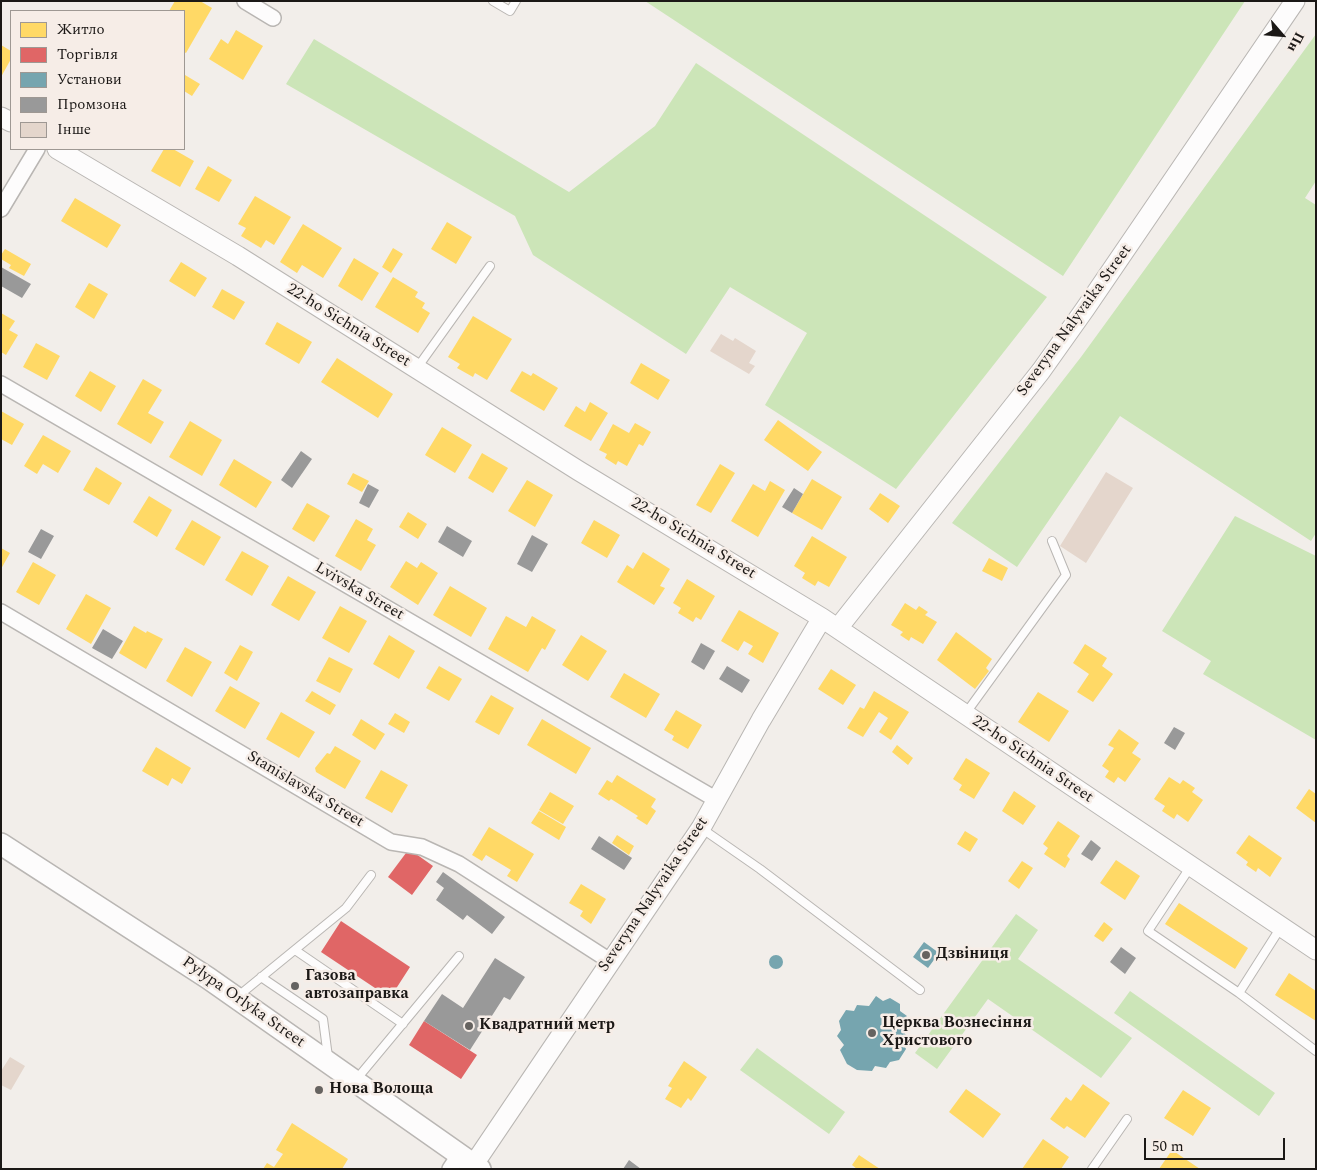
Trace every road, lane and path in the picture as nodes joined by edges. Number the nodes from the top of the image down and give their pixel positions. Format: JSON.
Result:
{"nodes":[{"id":1,"x":245,"y":1,"type":"edge"},
{"id":2,"x":493,"y":1,"type":"edge"},
{"id":3,"x":516,"y":1,"type":"edge"},
{"id":4,"x":1295,"y":1,"type":"edge"},
{"id":5,"x":273,"y":18,"type":"dead end"},
{"id":6,"x":36,"y":150,"type":"edge"},
{"id":7,"x":61,"y":150,"type":"edge"},
{"id":8,"x":1,"y":209,"type":"edge"},
{"id":9,"x":490,"y":266,"type":"dead end"},
{"id":10,"x":416,"y":369,"type":"junction"},
{"id":11,"x":1,"y":384,"type":"edge"},
{"id":12,"x":1052,"y":541,"type":"dead end"},
{"id":13,"x":1,"y":612,"type":"edge"},
{"id":14,"x":822,"y":618,"type":"junction"},
{"id":15,"x":838,"y":628,"type":"junction"},
{"id":16,"x":965,"y":715,"type":"junction"},
{"id":17,"x":717,"y":800,"type":"junction"},
{"id":18,"x":701,"y":828,"type":"junction"},
{"id":19,"x":1,"y":844,"type":"edge"},
{"id":20,"x":1191,"y":866,"type":"junction"},
{"id":21,"x":371,"y":876,"type":"dead end"},
{"id":22,"x":1281,"y":927,"type":"junction"},
{"id":23,"x":295,"y":950,"type":"junction"},
{"id":24,"x":1316,"y":950,"type":"edge"},
{"id":25,"x":459,"y":956,"type":"dead end"},
{"id":26,"x":610,"y":962,"type":"junction"},
{"id":27,"x":261,"y":977,"type":"junction"},
{"id":28,"x":920,"y":990,"type":"dead end"},
{"id":29,"x":1239,"y":993,"type":"junction"},
{"id":30,"x":236,"y":998,"type":"junction"},
{"id":31,"x":403,"y":1024,"type":"junction"},
{"id":32,"x":1316,"y":1052,"type":"edge"},
{"id":33,"x":329,"y":1063,"type":"junction"},
{"id":34,"x":355,"y":1081,"type":"junction"},
{"id":35,"x":1127,"y":1119,"type":"dead end"},
{"id":36,"x":466,"y":1164,"type":"edge"},
{"id":37,"x":1092,"y":1169,"type":"edge"}],
"edges":[{"from":1,"to":5,"type":"street"},
{"from":2,"to":3,"type":"lane"},
{"from":4,"to":15,"type":"street","name":"Severyna Nalyvaika Street"},
{"from":6,"to":8,"type":"street"},
{"from":7,"to":10,"type":"street","name":"22-ho Sichnia Street"},
{"from":9,"to":10,"type":"lane"},
{"from":10,"to":14,"type":"street","name":"22-ho Sichnia Street"},
{"from":11,"to":17,"type":"street","name":"Lvivska Street"},
{"from":12,"to":16,"type":"lane"},
{"from":13,"to":26,"type":"street","name":"Stanislavska Street"},
{"from":14,"to":15,"type":"street","name":"22-ho Sichnia Street"},
{"from":14,"to":17,"type":"street","name":"Severyna Nalyvaika Street"},
{"from":15,"to":16,"type":"street","name":"22-ho Sichnia Street"},
{"from":16,"to":20,"type":"street","name":"22-ho Sichnia Street"},
{"from":17,"to":18,"type":"street","name":"Severyna Nalyvaika Street"},
{"from":18,"to":26,"type":"street","name":"Severyna Nalyvaika Street"},
{"from":18,"to":28,"type":"lane"},
{"from":19,"to":30,"type":"main road","name":"Pylypa Orlyka Street"},
{"from":20,"to":22,"type":"street","name":"22-ho Sichnia Street"},
{"from":20,"to":29,"type":"lane"},
{"from":21,"to":23,"type":"lane"},
{"from":22,"to":24,"type":"street","name":"22-ho Sichnia Street"},
{"from":22,"to":29,"type":"lane"},
{"from":23,"to":27,"type":"lane"},
{"from":23,"to":31,"type":"lane"},
{"from":25,"to":31,"type":"lane"},
{"from":26,"to":36,"type":"street","name":"Severyna Nalyvaika Street"},
{"from":27,"to":30,"type":"lane"},
{"from":27,"to":33,"type":"lane"},
{"from":29,"to":32,"type":"lane"},
{"from":30,"to":33,"type":"main road","name":"Pylypa Orlyka Street"},
{"from":31,"to":34,"type":"lane"},
{"from":33,"to":34,"type":"main road","name":"Pylypa Orlyka Street"},
{"from":34,"to":36,"type":"main road","name":"Pylypa Orlyka Street"},
{"from":35,"to":37,"type":"lane"}]}
